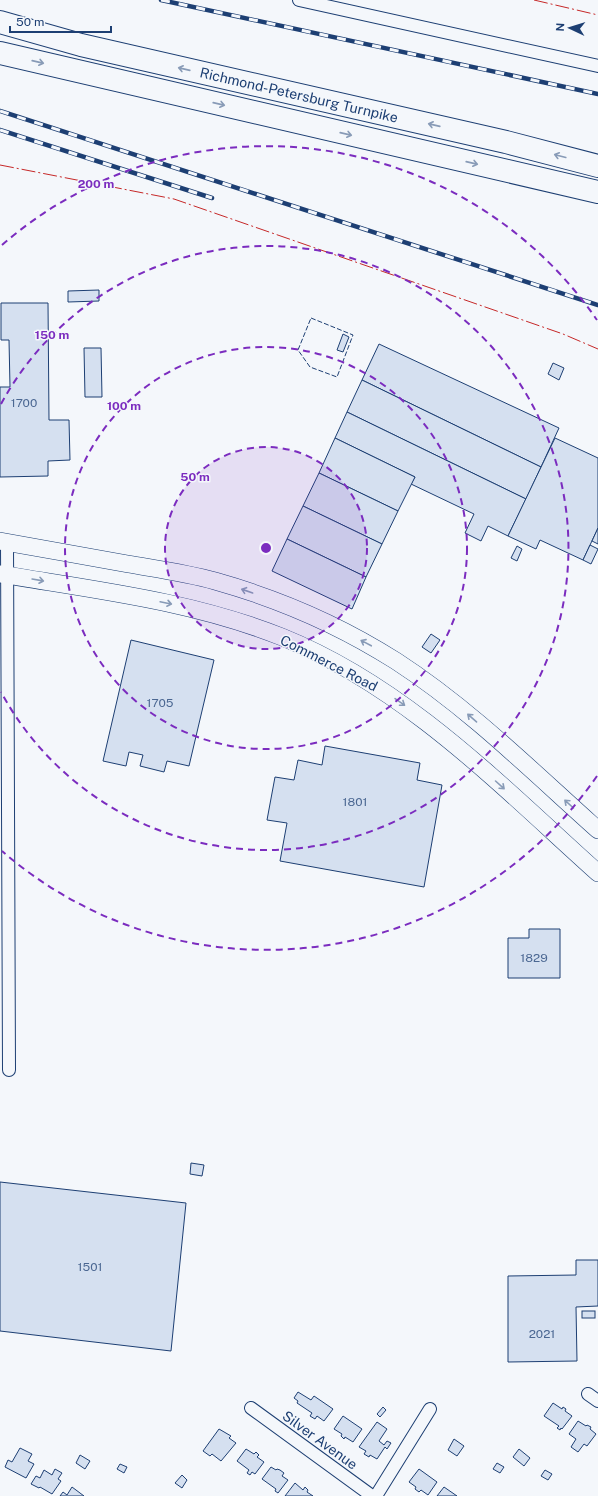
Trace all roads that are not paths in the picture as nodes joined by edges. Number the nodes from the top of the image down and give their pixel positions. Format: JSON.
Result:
{"nodes":[{"id":1,"x":299,"y":0,"type":"edge"},
{"id":2,"x":0,"y":22,"type":"edge"},
{"id":3,"x":0,"y":53,"type":"edge"},
{"id":4,"x":598,"y":66,"type":"edge"},
{"id":5,"x":598,"y":166,"type":"edge"},
{"id":6,"x":598,"y":192,"type":"edge"},
{"id":7,"x":4,"y":542,"type":"edge"},
{"id":8,"x":3,"y":574,"type":"edge"},
{"id":9,"x":598,"y":830,"type":"edge"},
{"id":10,"x":598,"y":873,"type":"edge"},
{"id":11,"x":9,"y":1070,"type":"dead end"},
{"id":12,"x":251,"y":1408,"type":"dead end"},
{"id":13,"x":430,"y":1409,"type":"dead end"},
{"id":14,"x":372,"y":1496,"type":"edge"},
{"id":15,"x":376,"y":1496,"type":"edge"}],
"edges":[{"from":1,"to":4,"type":"street"},
{"from":5,"to":2,"type":"highway","name":"Richmond-Petersburg Turnpike","one_way":true},
{"from":3,"to":6,"type":"highway","name":"Richmond-Petersburg Turnpike","one_way":true},
{"from":7,"to":8,"type":"street"},
{"from":9,"to":7,"type":"main road","one_way":true},
{"from":8,"to":10,"type":"main road","name":"Commerce Road","one_way":true},
{"from":8,"to":11,"type":"street"},
{"from":12,"to":14,"type":"street","name":"Silver Avenue"},
{"from":13,"to":15,"type":"street"}]}
